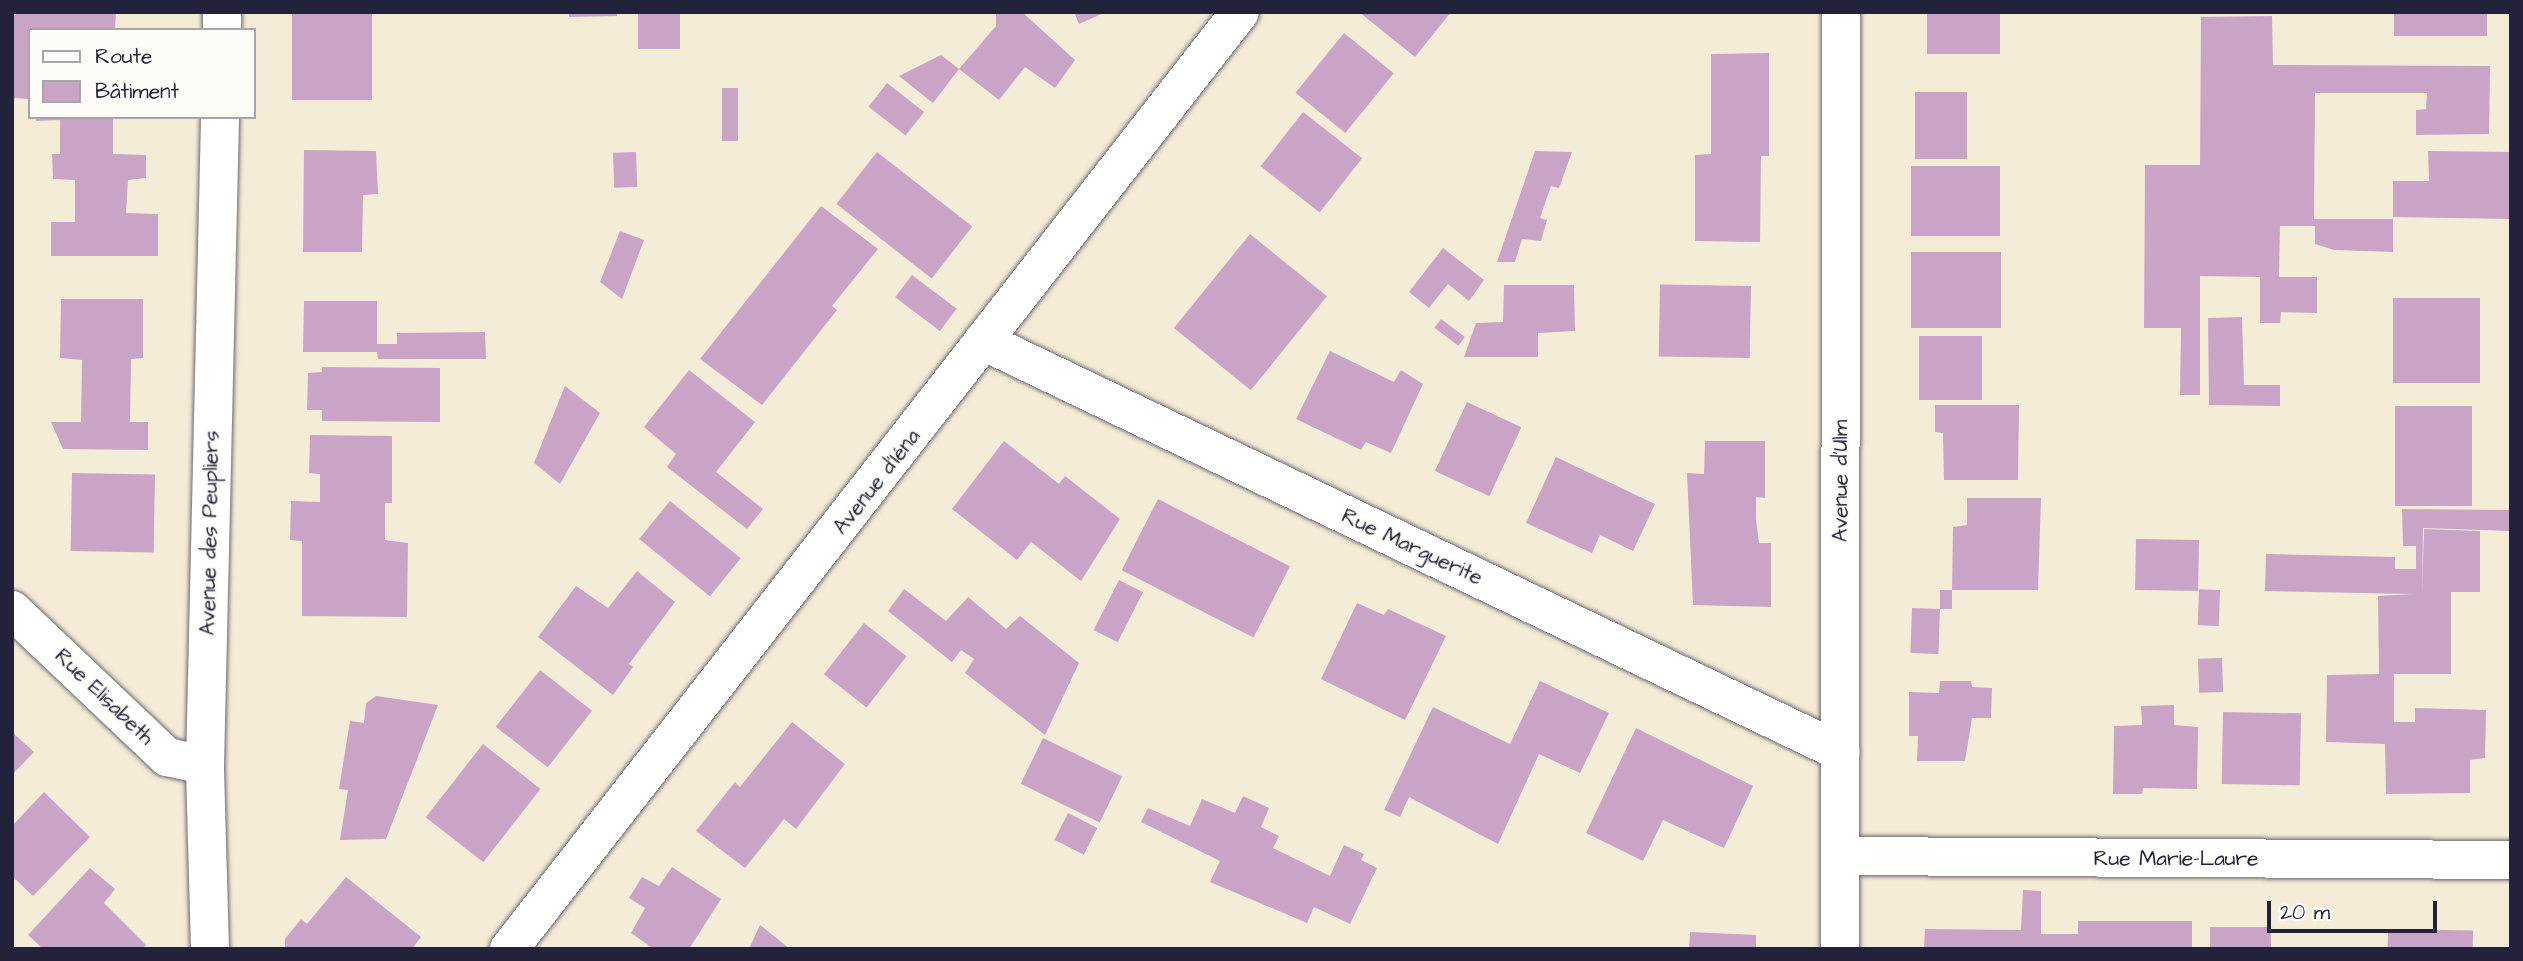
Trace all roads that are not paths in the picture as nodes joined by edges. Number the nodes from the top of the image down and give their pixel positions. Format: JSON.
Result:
{"nodes":[{"id":1,"x":1240,"y":12,"type":"edge"},
{"id":2,"x":1841,"y":12,"type":"edge"},
{"id":3,"x":220,"y":119,"type":"edge"},
{"id":4,"x":983,"y":341,"type":"junction"},
{"id":5,"x":12,"y":610,"type":"edge"},
{"id":6,"x":1841,"y":745,"type":"junction"},
{"id":7,"x":205,"y":765,"type":"junction"},
{"id":8,"x":1842,"y":856,"type":"junction"},
{"id":9,"x":2511,"y":860,"type":"edge"},
{"id":10,"x":524,"y":945,"type":"edge"},
{"id":11,"x":211,"y":949,"type":"edge"},
{"id":12,"x":1840,"y":949,"type":"edge"}],
"edges":[{"from":1,"to":4,"type":"street","name":"Avenue d'Iéna"},
{"from":2,"to":6,"type":"street","name":"Avenue d'Ulm"},
{"from":3,"to":7,"type":"street","name":"Avenue des Peupliers"},
{"from":4,"to":6,"type":"street","name":"Rue Marguerite"},
{"from":4,"to":10,"type":"street","name":"Avenue d'Iéna"},
{"from":5,"to":7,"type":"street","name":"Rue Elisabeth"},
{"from":6,"to":8,"type":"street","name":"Avenue d'Ulm"},
{"from":7,"to":11,"type":"street","name":"Avenue des Peupliers"},
{"from":8,"to":9,"type":"street","name":"Rue Marie-Laure"},
{"from":8,"to":12,"type":"street","name":"Avenue d'Ulm"}]}
